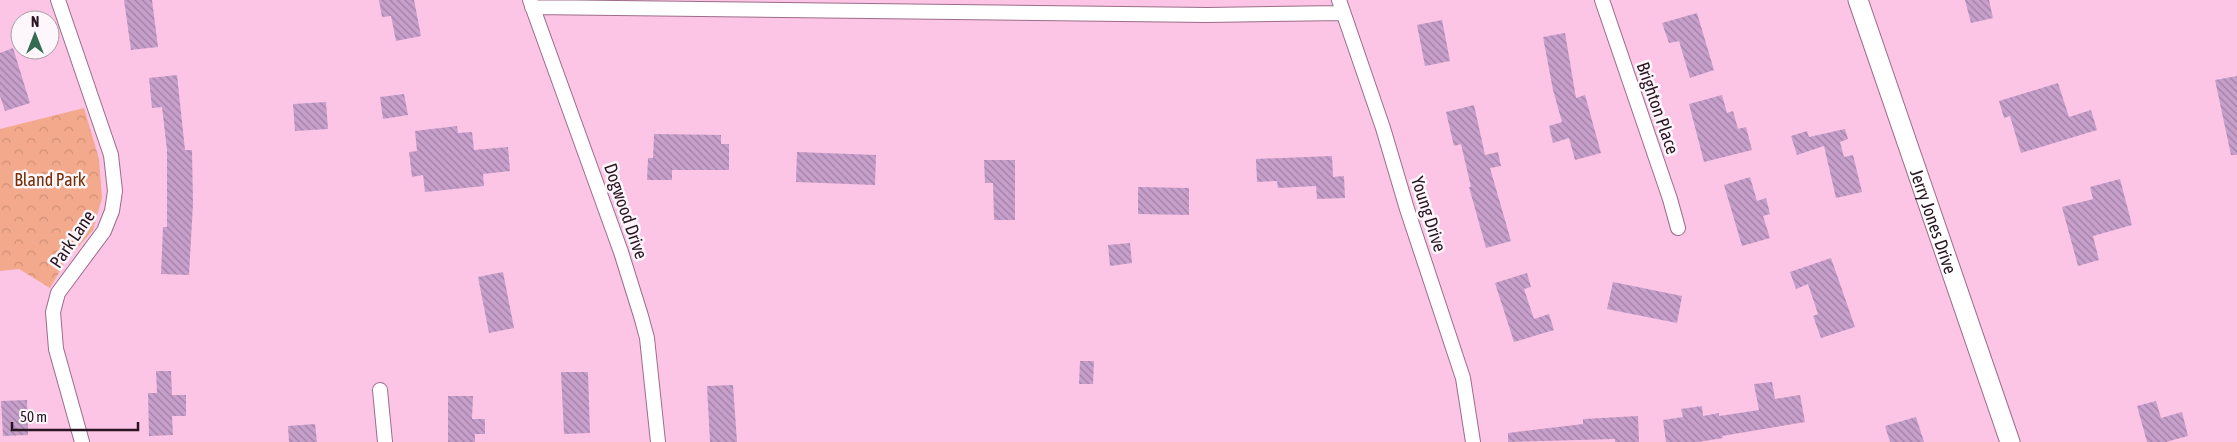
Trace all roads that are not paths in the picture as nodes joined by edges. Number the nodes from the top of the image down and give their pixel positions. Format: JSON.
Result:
{"nodes":[{"id":1,"x":58,"y":0,"type":"edge"},
{"id":2,"x":1602,"y":0,"type":"edge"},
{"id":3,"x":1858,"y":0,"type":"edge"},
{"id":4,"x":531,"y":3,"type":"edge"},
{"id":5,"x":1341,"y":6,"type":"edge"},
{"id":6,"x":1678,"y":228,"type":"dead end"},
{"id":7,"x":380,"y":390,"type":"dead end"},
{"id":8,"x":82,"y":442,"type":"edge"},
{"id":9,"x":385,"y":442,"type":"edge"},
{"id":10,"x":658,"y":442,"type":"edge"},
{"id":11,"x":1473,"y":442,"type":"edge"},
{"id":12,"x":2010,"y":442,"type":"edge"}],
"edges":[{"from":1,"to":8,"type":"street","name":"Park Lane"},
{"from":2,"to":6,"type":"street","name":"Brighton Place"},
{"from":3,"to":12,"type":"main road","name":"Jerry Jones Drive"},
{"from":4,"to":5,"type":"street"},
{"from":4,"to":10,"type":"street","name":"Dogwood Drive"},
{"from":5,"to":11,"type":"street","name":"Young Drive"},
{"from":7,"to":9,"type":"street"}]}
